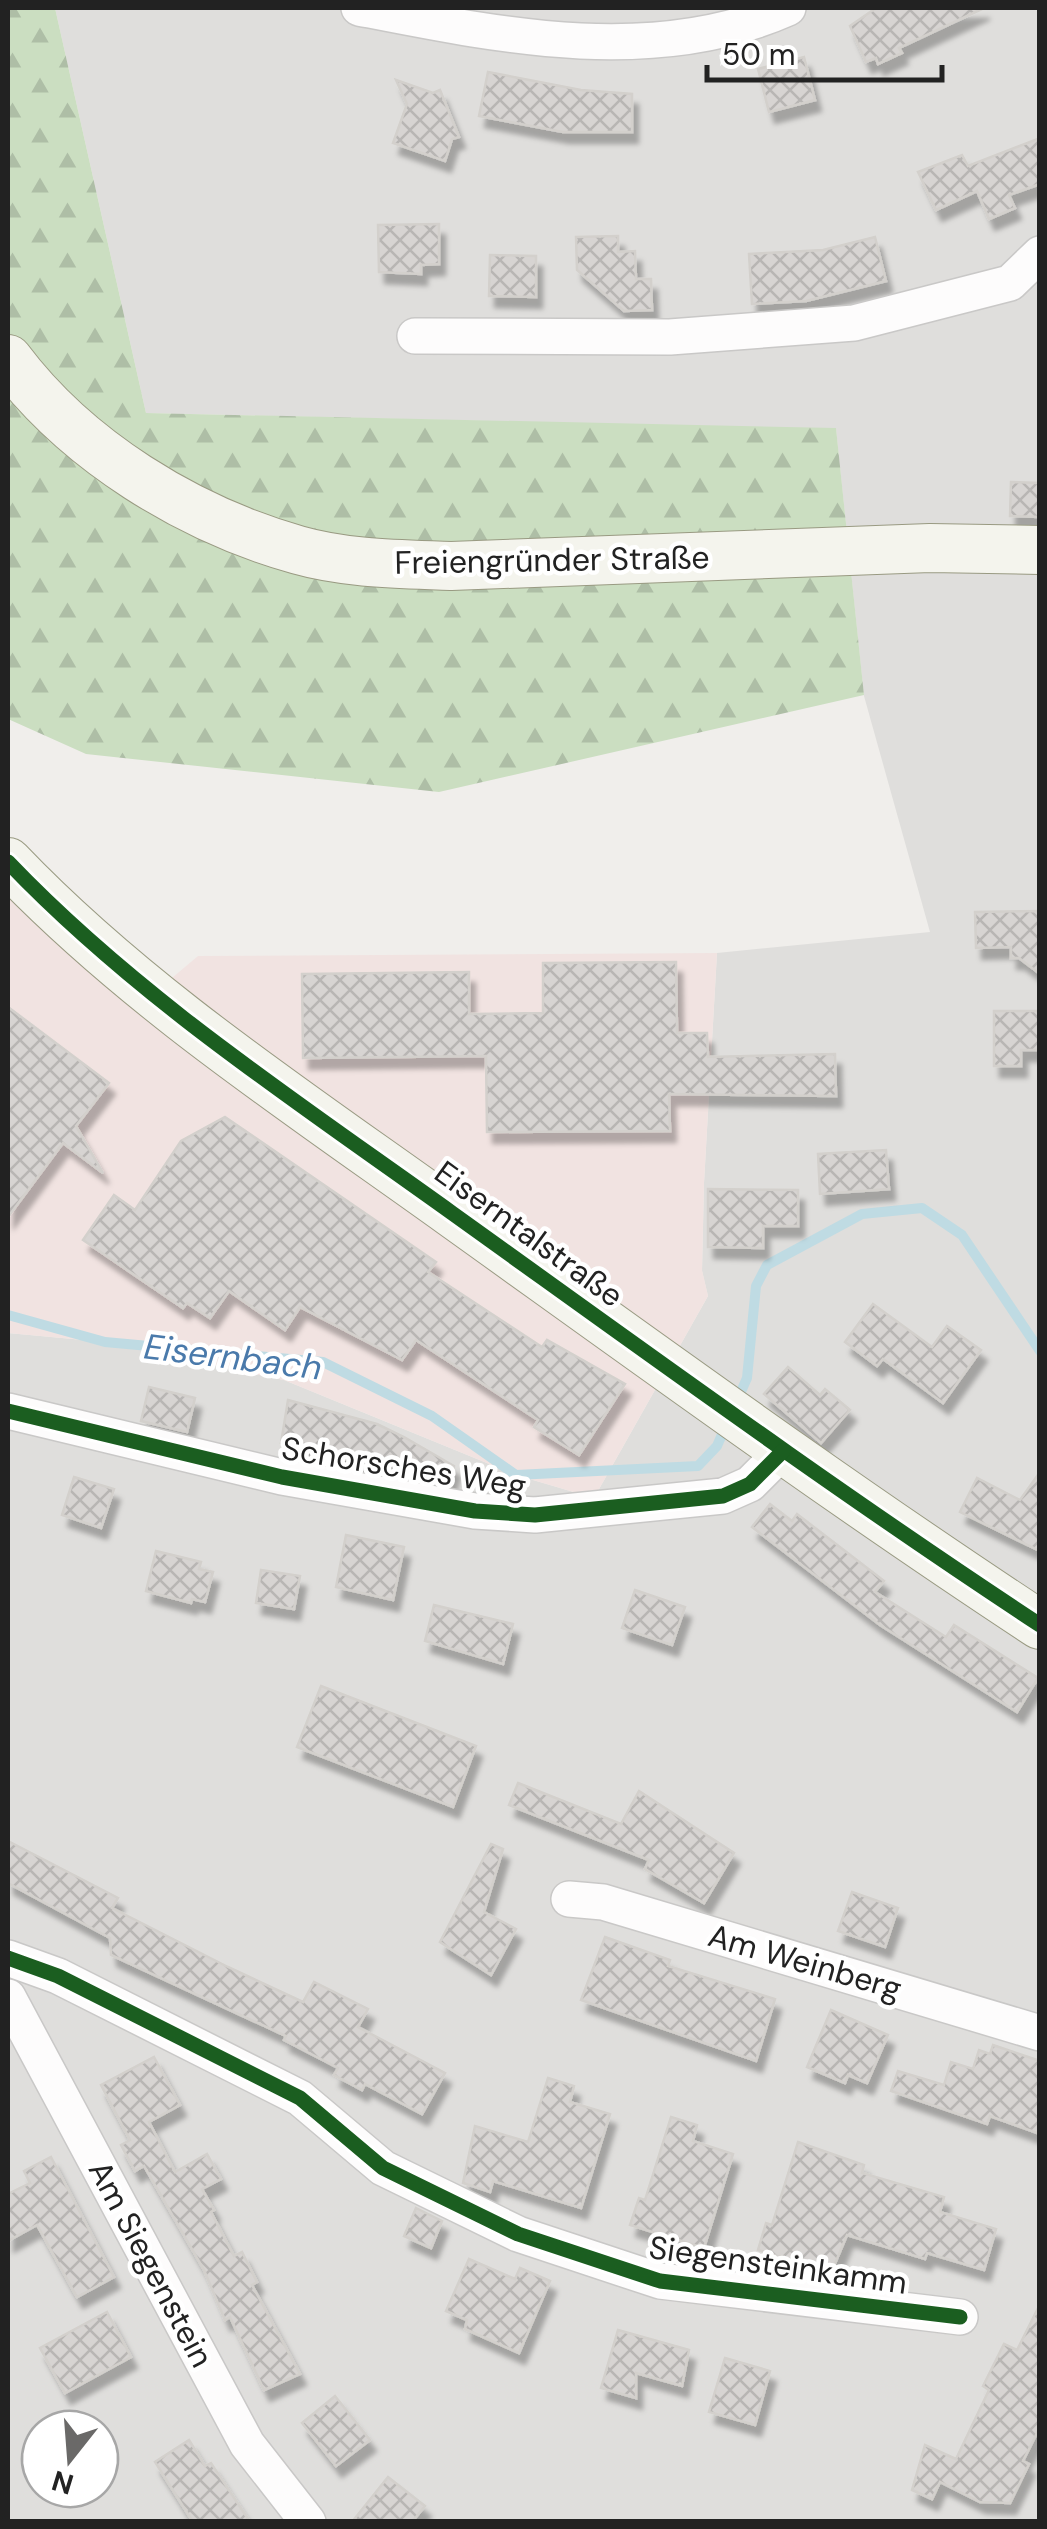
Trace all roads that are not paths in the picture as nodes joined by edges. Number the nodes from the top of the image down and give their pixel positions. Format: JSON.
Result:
{"nodes":[{"id":1,"x":359,"y":8,"type":"edge"},
{"id":2,"x":788,"y":8,"type":"edge"},
{"id":3,"x":1040,"y":254,"type":"edge"},
{"id":4,"x":415,"y":336,"type":"dead end"},
{"id":5,"x":8,"y":358,"type":"edge"},
{"id":6,"x":1040,"y":550,"type":"edge"},
{"id":7,"x":8,"y":862,"type":"edge"},
{"id":8,"x":8,"y":1411,"type":"edge"},
{"id":9,"x":782,"y":1451,"type":"junction"},
{"id":10,"x":1040,"y":1624,"type":"edge"},
{"id":11,"x":569,"y":1899,"type":"dead end"},
{"id":12,"x":8,"y":1958,"type":"edge"},
{"id":13,"x":8,"y":1997,"type":"edge"},
{"id":14,"x":1040,"y":2033,"type":"edge"},
{"id":15,"x":960,"y":2317,"type":"dead end"},
{"id":16,"x":308,"y":2522,"type":"edge"}],
"edges":[{"from":1,"to":2,"type":"street"},
{"from":3,"to":4,"type":"street"},
{"from":5,"to":6,"type":"main road","name":"Freiengründer Straße"},
{"from":7,"to":9,"type":"main road","name":"Eiserntalstraße"},
{"from":8,"to":9,"type":"street","name":"Schorsches Weg"},
{"from":9,"to":10,"type":"main road","name":"Eiserntalstraße"},
{"from":11,"to":14,"type":"street","name":"Am Weinberg"},
{"from":12,"to":15,"type":"street","name":"Siegensteinkamm"},
{"from":13,"to":16,"type":"street","name":"Am Siegenstein"}]}
